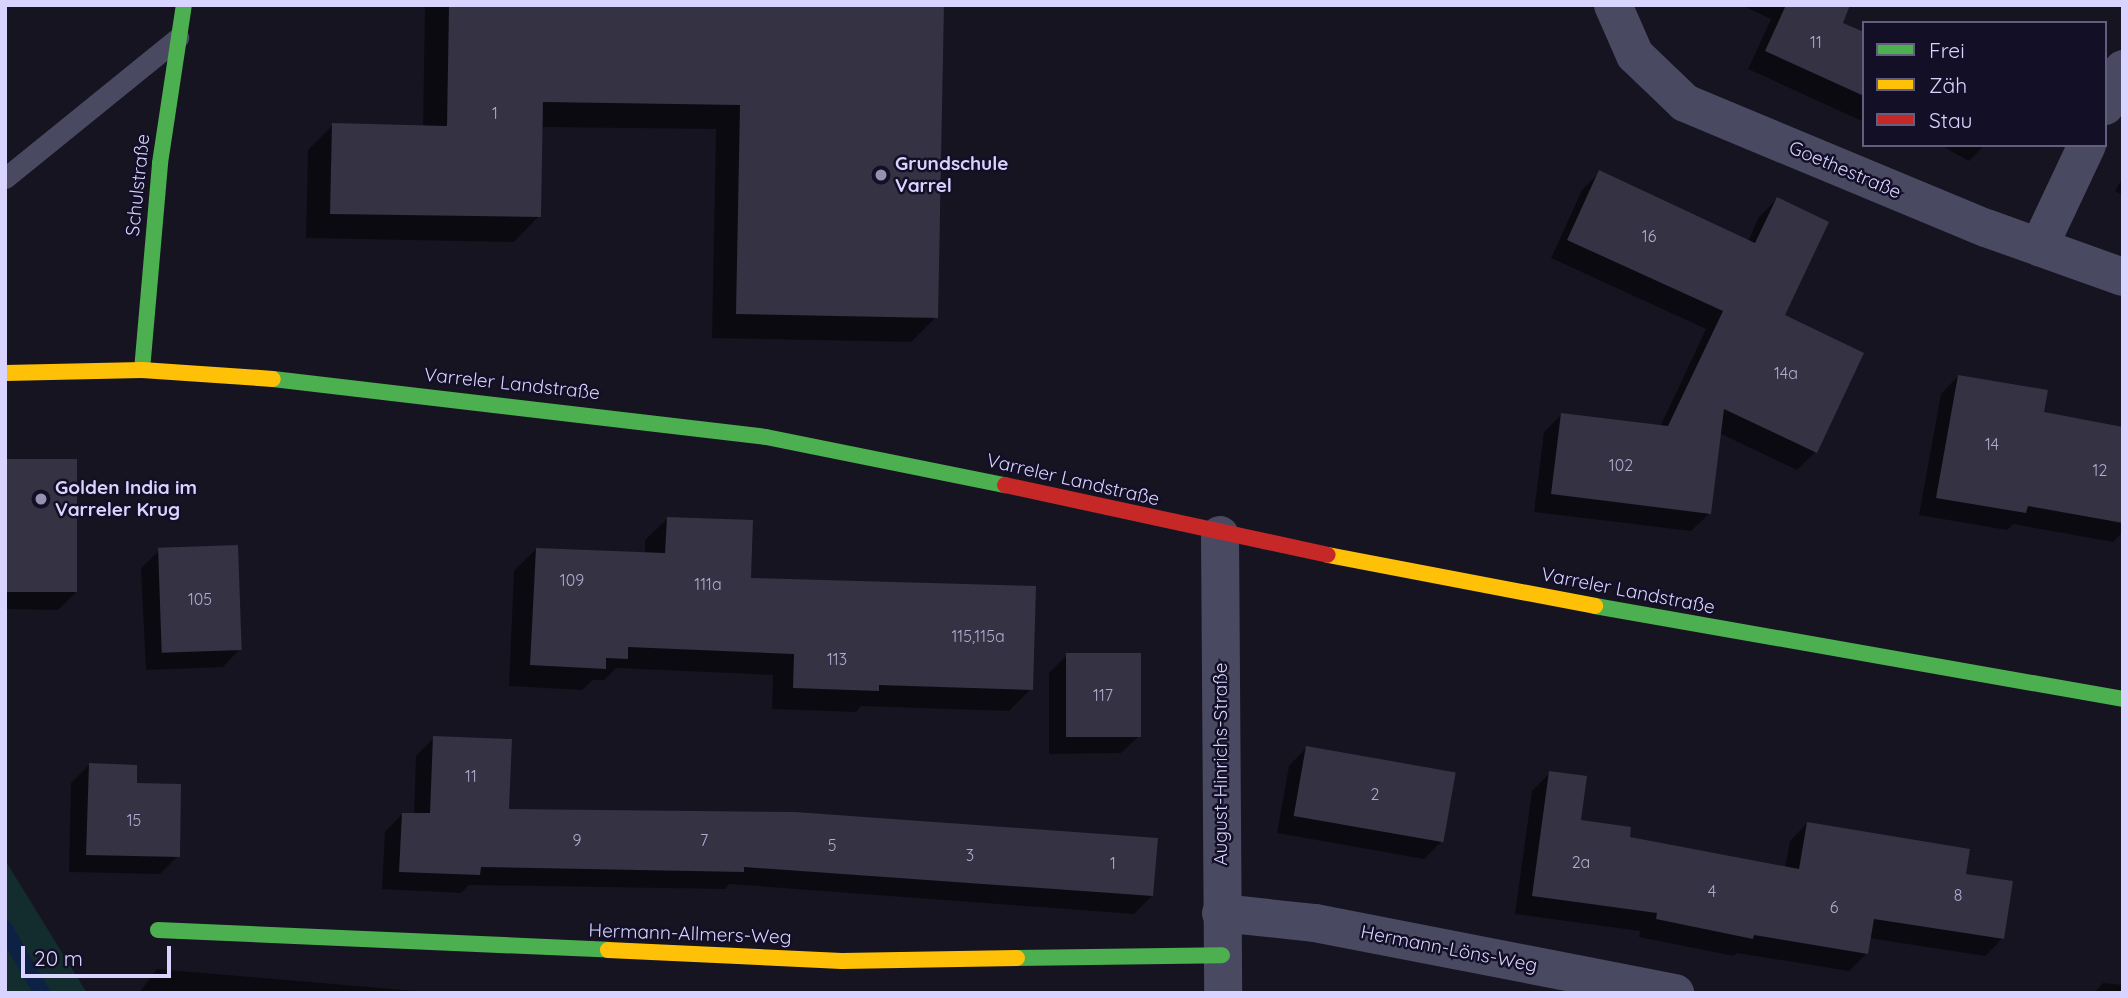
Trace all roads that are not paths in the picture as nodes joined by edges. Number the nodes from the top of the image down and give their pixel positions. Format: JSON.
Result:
{"nodes":[{"id":1,"x":184,"y":5,"type":"edge"},
{"id":2,"x":1613,"y":5,"type":"edge"},
{"id":3,"x":179,"y":37,"type":"junction"},
{"id":4,"x":2123,"y":69,"type":"edge"},
{"id":5,"x":2107,"y":102,"type":"edge"},
{"id":6,"x":2086,"y":147,"type":"edge"},
{"id":7,"x":5,"y":178,"type":"edge"},
{"id":8,"x":2039,"y":247,"type":"junction"},
{"id":9,"x":2123,"y":277,"type":"edge"},
{"id":10,"x":142,"y":370,"type":"junction"},
{"id":11,"x":5,"y":373,"type":"edge"},
{"id":12,"x":1220,"y":535,"type":"junction"},
{"id":13,"x":2123,"y":699,"type":"edge"},
{"id":14,"x":1221,"y":914,"type":"junction"},
{"id":15,"x":158,"y":930,"type":"dead end"},
{"id":16,"x":1222,"y":956,"type":"junction"},
{"id":17,"x":1223,"y":993,"type":"edge"},
{"id":18,"x":1675,"y":993,"type":"edge"}],
"edges":[{"from":1,"to":3,"type":"main road","name":"Schulstraße"},
{"from":2,"to":8,"type":"street","name":"Goethestraße"},
{"from":3,"to":7,"type":"lane"},
{"from":3,"to":10,"type":"main road","name":"Schulstraße"},
{"from":4,"to":5,"type":"street"},
{"from":6,"to":8,"type":"street"},
{"from":8,"to":9,"type":"street","name":"Goethestraße"},
{"from":10,"to":11,"type":"main road","name":"Varreler Landstraße"},
{"from":10,"to":12,"type":"main road","name":"Varreler Landstraße"},
{"from":12,"to":13,"type":"main road","name":"Varreler Landstraße"},
{"from":12,"to":14,"type":"street","name":"August-Hinrichs-Straße"},
{"from":14,"to":16,"type":"street","name":"August-Hinrichs-Straße"},
{"from":14,"to":18,"type":"street","name":"Hermann-Löns-Weg"},
{"from":15,"to":16,"type":"main road","name":"Hermann-Allmers-Weg"},
{"from":16,"to":17,"type":"street","name":"August-Hinrichs-Straße"}]}
